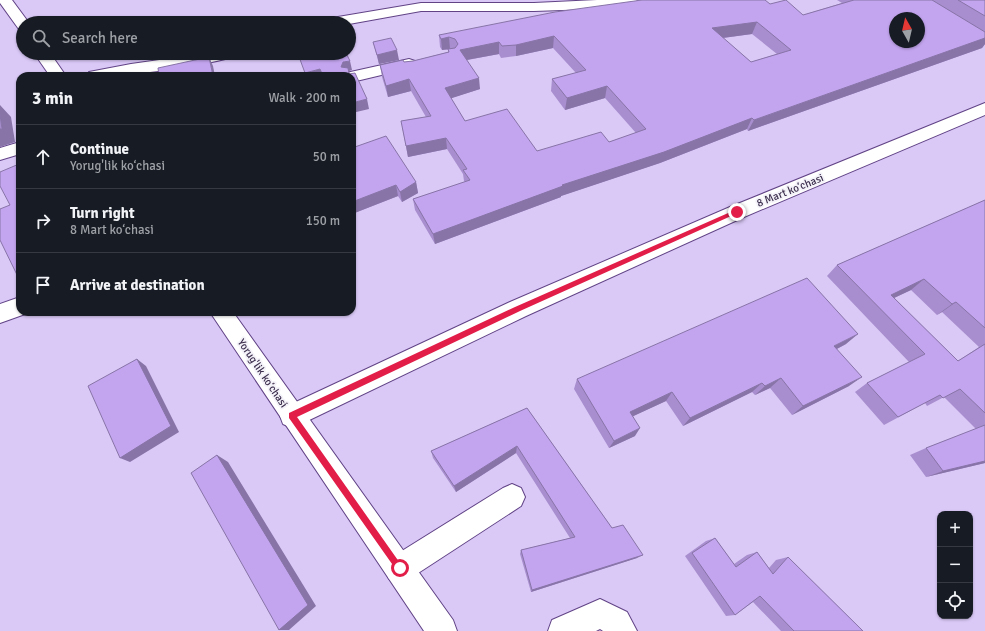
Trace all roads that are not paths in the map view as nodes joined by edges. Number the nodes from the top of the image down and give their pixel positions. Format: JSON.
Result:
{"nodes":[{"id":1,"x":5,"y":0,"type":"edge"},
{"id":2,"x":630,"y":0,"type":"edge"},
{"id":3,"x":17,"y":16,"type":"edge"},
{"id":4,"x":356,"y":18,"type":"edge"},
{"id":5,"x":47,"y":60,"type":"edge"},
{"id":6,"x":197,"y":60,"type":"edge"},
{"id":7,"x":420,"y":62,"type":"edge"},
{"id":8,"x":55,"y":72,"type":"edge"},
{"id":9,"x":120,"y":72,"type":"edge"},
{"id":10,"x":356,"y":76,"type":"edge"},
{"id":11,"x":983,"y":112,"type":"edge"},
{"id":12,"x":16,"y":149,"type":"edge"},
{"id":13,"x":0,"y":154,"type":"edge"},
{"id":14,"x":16,"y":308,"type":"edge"},
{"id":15,"x":0,"y":314,"type":"edge"},
{"id":16,"x":224,"y":316,"type":"edge"},
{"id":17,"x":292,"y":416,"type":"junction"},
{"id":18,"x":512,"y":497,"type":"dead end"},
{"id":19,"x":400,"y":568,"type":"junction"},
{"id":20,"x":442,"y":631,"type":"edge"},
{"id":21,"x":563,"y":631,"type":"edge"},
{"id":22,"x":622,"y":631,"type":"edge"}],
"edges":[{"from":1,"to":3,"type":"street"},
{"from":2,"to":4,"type":"street"},
{"from":5,"to":8,"type":"street"},
{"from":6,"to":9,"type":"street"},
{"from":7,"to":10,"type":"street"},
{"from":11,"to":17,"type":"street","name":"8 Mart koʻchasi"},
{"from":12,"to":13,"type":"street"},
{"from":14,"to":15,"type":"street"},
{"from":16,"to":17,"type":"street","name":"Yorug'lik koʻchasi"},
{"from":17,"to":19,"type":"street","name":"Yorug'lik koʻchasi"},
{"from":18,"to":19,"type":"street"},
{"from":19,"to":20,"type":"street","name":"Yorug'lik koʻchasi"},
{"from":21,"to":22,"type":"street"}]}
